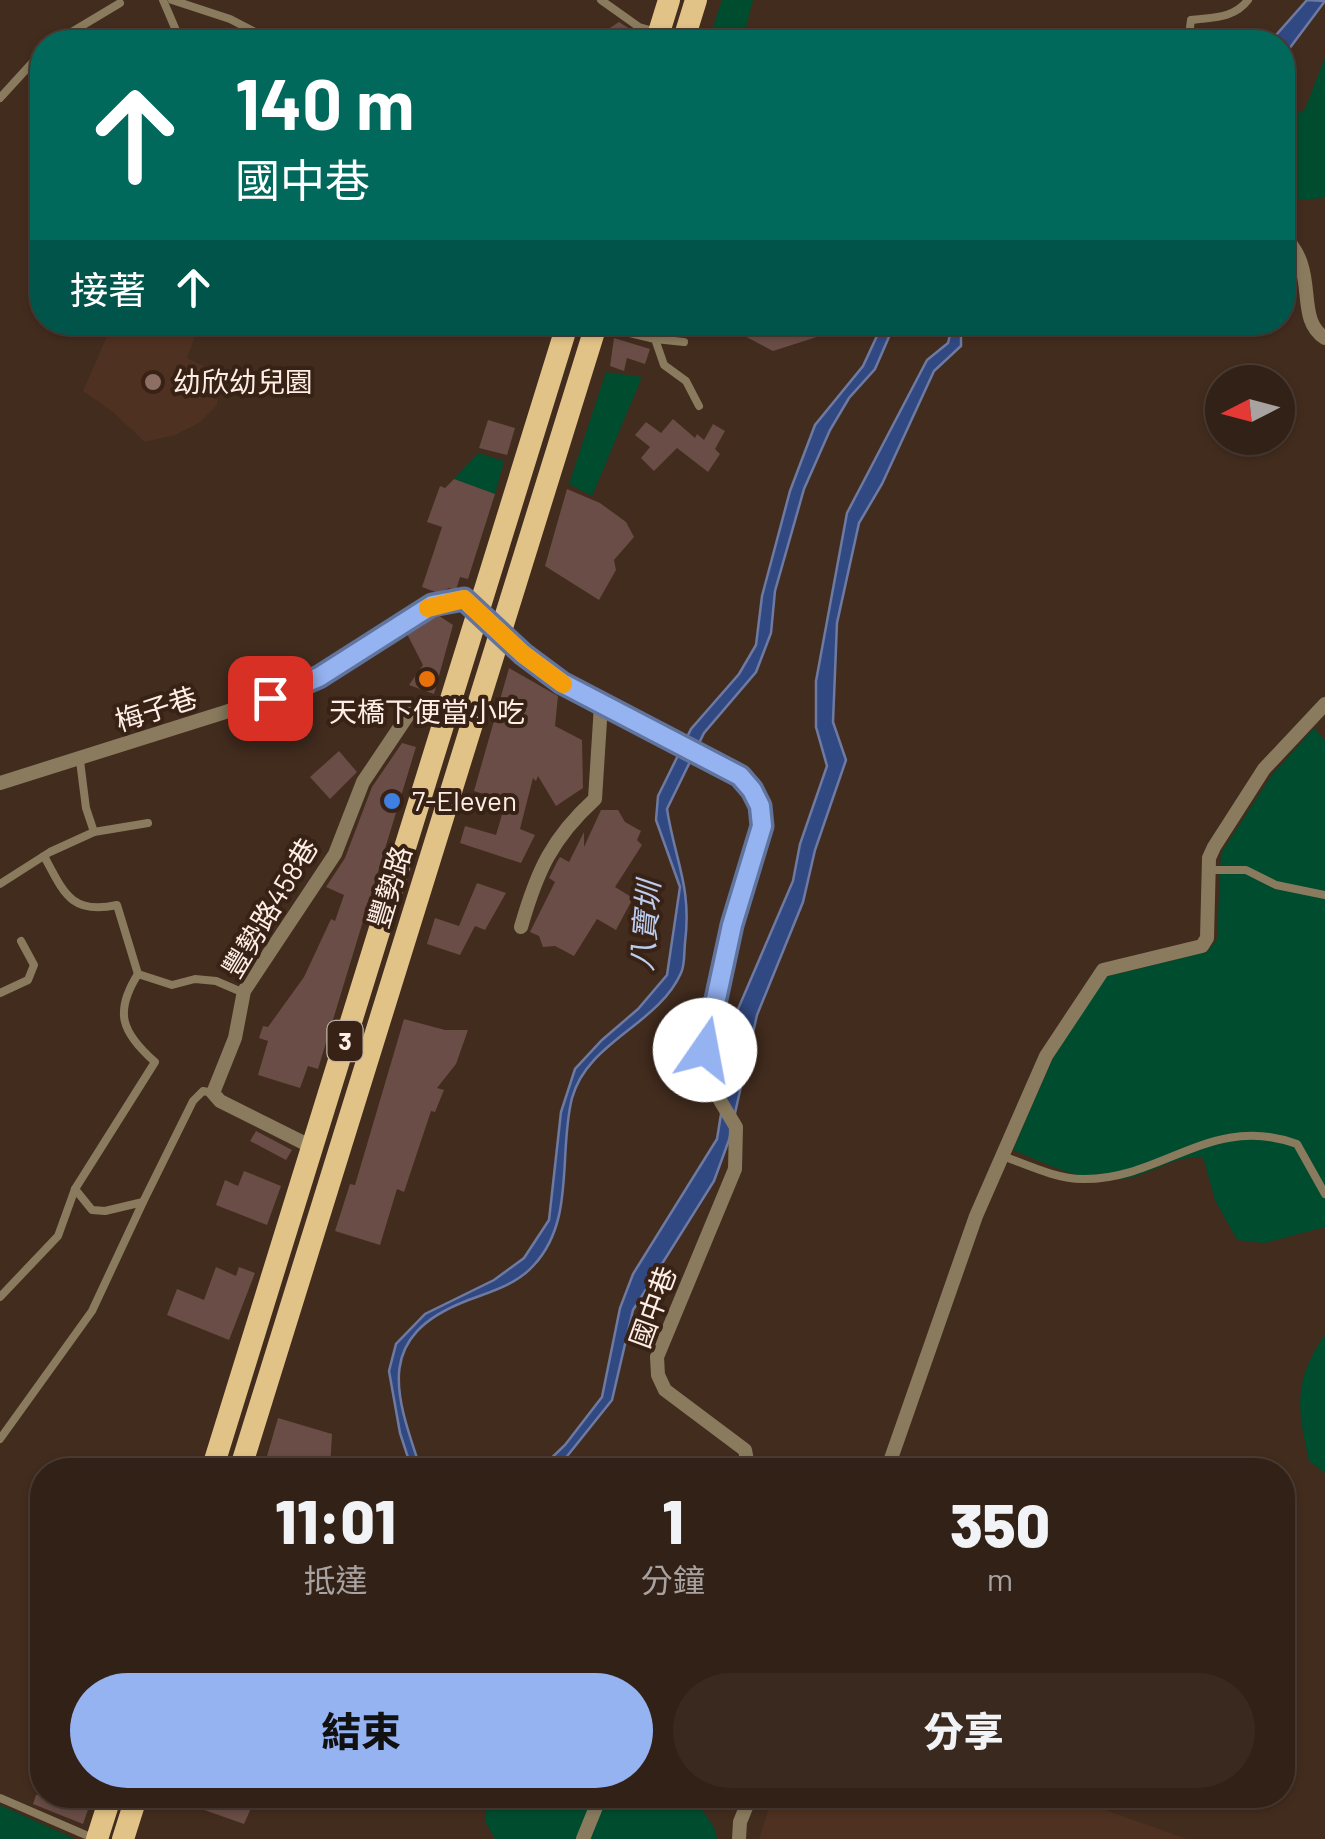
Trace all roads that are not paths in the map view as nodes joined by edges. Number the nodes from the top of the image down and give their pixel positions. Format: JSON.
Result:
{"nodes":[{"id":1,"x":163,"y":0,"type":"edge"},
{"id":2,"x":172,"y":0,"type":"edge"},
{"id":3,"x":601,"y":0,"type":"edge"},
{"id":4,"x":669,"y":0,"type":"edge"},
{"id":5,"x":696,"y":0,"type":"edge"},
{"id":6,"x":1248,"y":0,"type":"edge"},
{"id":7,"x":121,"y":1,"type":"edge"},
{"id":8,"x":74,"y":30,"type":"edge"},
{"id":9,"x":176,"y":30,"type":"edge"},
{"id":10,"x":251,"y":30,"type":"edge"},
{"id":11,"x":644,"y":30,"type":"edge"},
{"id":12,"x":659,"y":30,"type":"edge"},
{"id":13,"x":686,"y":30,"type":"edge"},
{"id":14,"x":1190,"y":30,"type":"edge"},
{"id":15,"x":30,"y":65,"type":"edge"},
{"id":16,"x":0,"y":98,"type":"edge"},
{"id":17,"x":1295,"y":249,"type":"edge"},
{"id":18,"x":564,"y":335,"type":"edge"},
{"id":19,"x":593,"y":335,"type":"edge"},
{"id":20,"x":639,"y":335,"type":"edge"},
{"id":21,"x":1325,"y":338,"type":"edge"},
{"id":22,"x":654,"y":339,"type":"junction"},
{"id":23,"x":684,"y":342,"type":"dead end"},
{"id":24,"x":699,"y":406,"type":"dead end"},
{"id":25,"x":479,"y":612,"type":"junction"},
{"id":26,"x":500,"y":634,"type":"junction"},
{"id":27,"x":1325,"y":704,"type":"edge"},
{"id":28,"x":601,"y":705,"type":"junction"},
{"id":29,"x":448,"y":712,"type":"junction"},
{"id":30,"x":80,"y":760,"type":"junction"},
{"id":31,"x":0,"y":783,"type":"edge"},
{"id":32,"x":148,"y":823,"type":"dead end"},
{"id":33,"x":94,"y":832,"type":"junction"},
{"id":34,"x":44,"y":856,"type":"junction"},
{"id":35,"x":1209,"y":870,"type":"junction"},
{"id":36,"x":0,"y":884,"type":"edge"},
{"id":37,"x":1325,"y":895,"type":"edge"},
{"id":38,"x":520,"y":927,"type":"dead end"},
{"id":39,"x":20,"y":941,"type":"dead end"},
{"id":40,"x":138,"y":974,"type":"junction"},
{"id":41,"x":0,"y":993,"type":"edge"},
{"id":42,"x":244,"y":993,"type":"junction"},
{"id":43,"x":213,"y":1092,"type":"junction"},
{"id":44,"x":312,"y":1148,"type":"junction"},
{"id":45,"x":1002,"y":1156,"type":"junction"},
{"id":46,"x":76,"y":1189,"type":"junction"},
{"id":47,"x":1325,"y":1194,"type":"edge"},
{"id":48,"x":143,"y":1202,"type":"junction"},
{"id":49,"x":0,"y":1297,"type":"edge"},
{"id":50,"x":0,"y":1439,"type":"edge"},
{"id":51,"x":216,"y":1458,"type":"edge"},
{"id":52,"x":244,"y":1458,"type":"edge"},
{"id":53,"x":747,"y":1458,"type":"edge"},
{"id":54,"x":891,"y":1458,"type":"edge"},
{"id":55,"x":0,"y":1798,"type":"edge"},
{"id":56,"x":107,"y":1808,"type":"edge"},
{"id":57,"x":133,"y":1808,"type":"edge"},
{"id":58,"x":596,"y":1808,"type":"edge"},
{"id":59,"x":746,"y":1808,"type":"edge"},
{"id":60,"x":96,"y":1839,"type":"edge"},
{"id":61,"x":124,"y":1839,"type":"edge"},
{"id":62,"x":583,"y":1839,"type":"edge"},
{"id":63,"x":739,"y":1839,"type":"edge"}],
"edges":[{"from":1,"to":9,"type":"lane"},
{"from":2,"to":10,"type":"lane"},
{"from":3,"to":11,"type":"lane"},
{"from":4,"to":12,"type":"main road"},
{"from":5,"to":13,"type":"main road"},
{"from":6,"to":14,"type":"lane"},
{"from":7,"to":8,"type":"lane"},
{"from":15,"to":16,"type":"lane"},
{"from":17,"to":21,"type":"street"},
{"from":18,"to":25,"type":"main road","name":"豐勢路","number":"3"},
{"from":19,"to":26,"type":"main road","name":"豐勢路","number":"3"},
{"from":20,"to":22,"type":"lane"},
{"from":22,"to":23,"type":"lane"},
{"from":22,"to":24,"type":"lane"},
{"from":25,"to":26,"type":"street"},
{"from":25,"to":29,"type":"main road","name":"豐勢路","number":"3"},
{"from":25,"to":30,"type":"street","name":"梅子巷"},
{"from":26,"to":28,"type":"street"},
{"from":26,"to":52,"type":"main road","name":"豐勢路","number":"3"},
{"from":27,"to":35,"type":"street"},
{"from":28,"to":38,"type":"street"},
{"from":28,"to":53,"type":"street","name":"國中巷"},
{"from":29,"to":42,"type":"street","name":"豐勢路458巷"},
{"from":29,"to":44,"type":"main road","name":"豐勢路","number":"3"},
{"from":30,"to":31,"type":"street","name":"梅子巷"},
{"from":30,"to":33,"type":"lane"},
{"from":32,"to":33,"type":"lane"},
{"from":33,"to":34,"type":"lane"},
{"from":34,"to":36,"type":"lane"},
{"from":34,"to":40,"type":"lane"},
{"from":35,"to":37,"type":"lane"},
{"from":35,"to":45,"type":"street"},
{"from":39,"to":41,"type":"lane"},
{"from":40,"to":42,"type":"lane"},
{"from":40,"to":46,"type":"lane"},
{"from":42,"to":43,"type":"street","name":"豐勢路458巷"},
{"from":43,"to":44,"type":"street"},
{"from":43,"to":48,"type":"lane"},
{"from":44,"to":51,"type":"main road","name":"豐勢路","number":"3"},
{"from":45,"to":47,"type":"lane"},
{"from":45,"to":54,"type":"street"},
{"from":46,"to":48,"type":"lane"},
{"from":46,"to":49,"type":"lane"},
{"from":48,"to":50,"type":"lane"},
{"from":55,"to":60,"type":"lane"},
{"from":56,"to":60,"type":"main road"},
{"from":57,"to":61,"type":"main road"},
{"from":58,"to":62,"type":"street"},
{"from":59,"to":63,"type":"street"}]}
